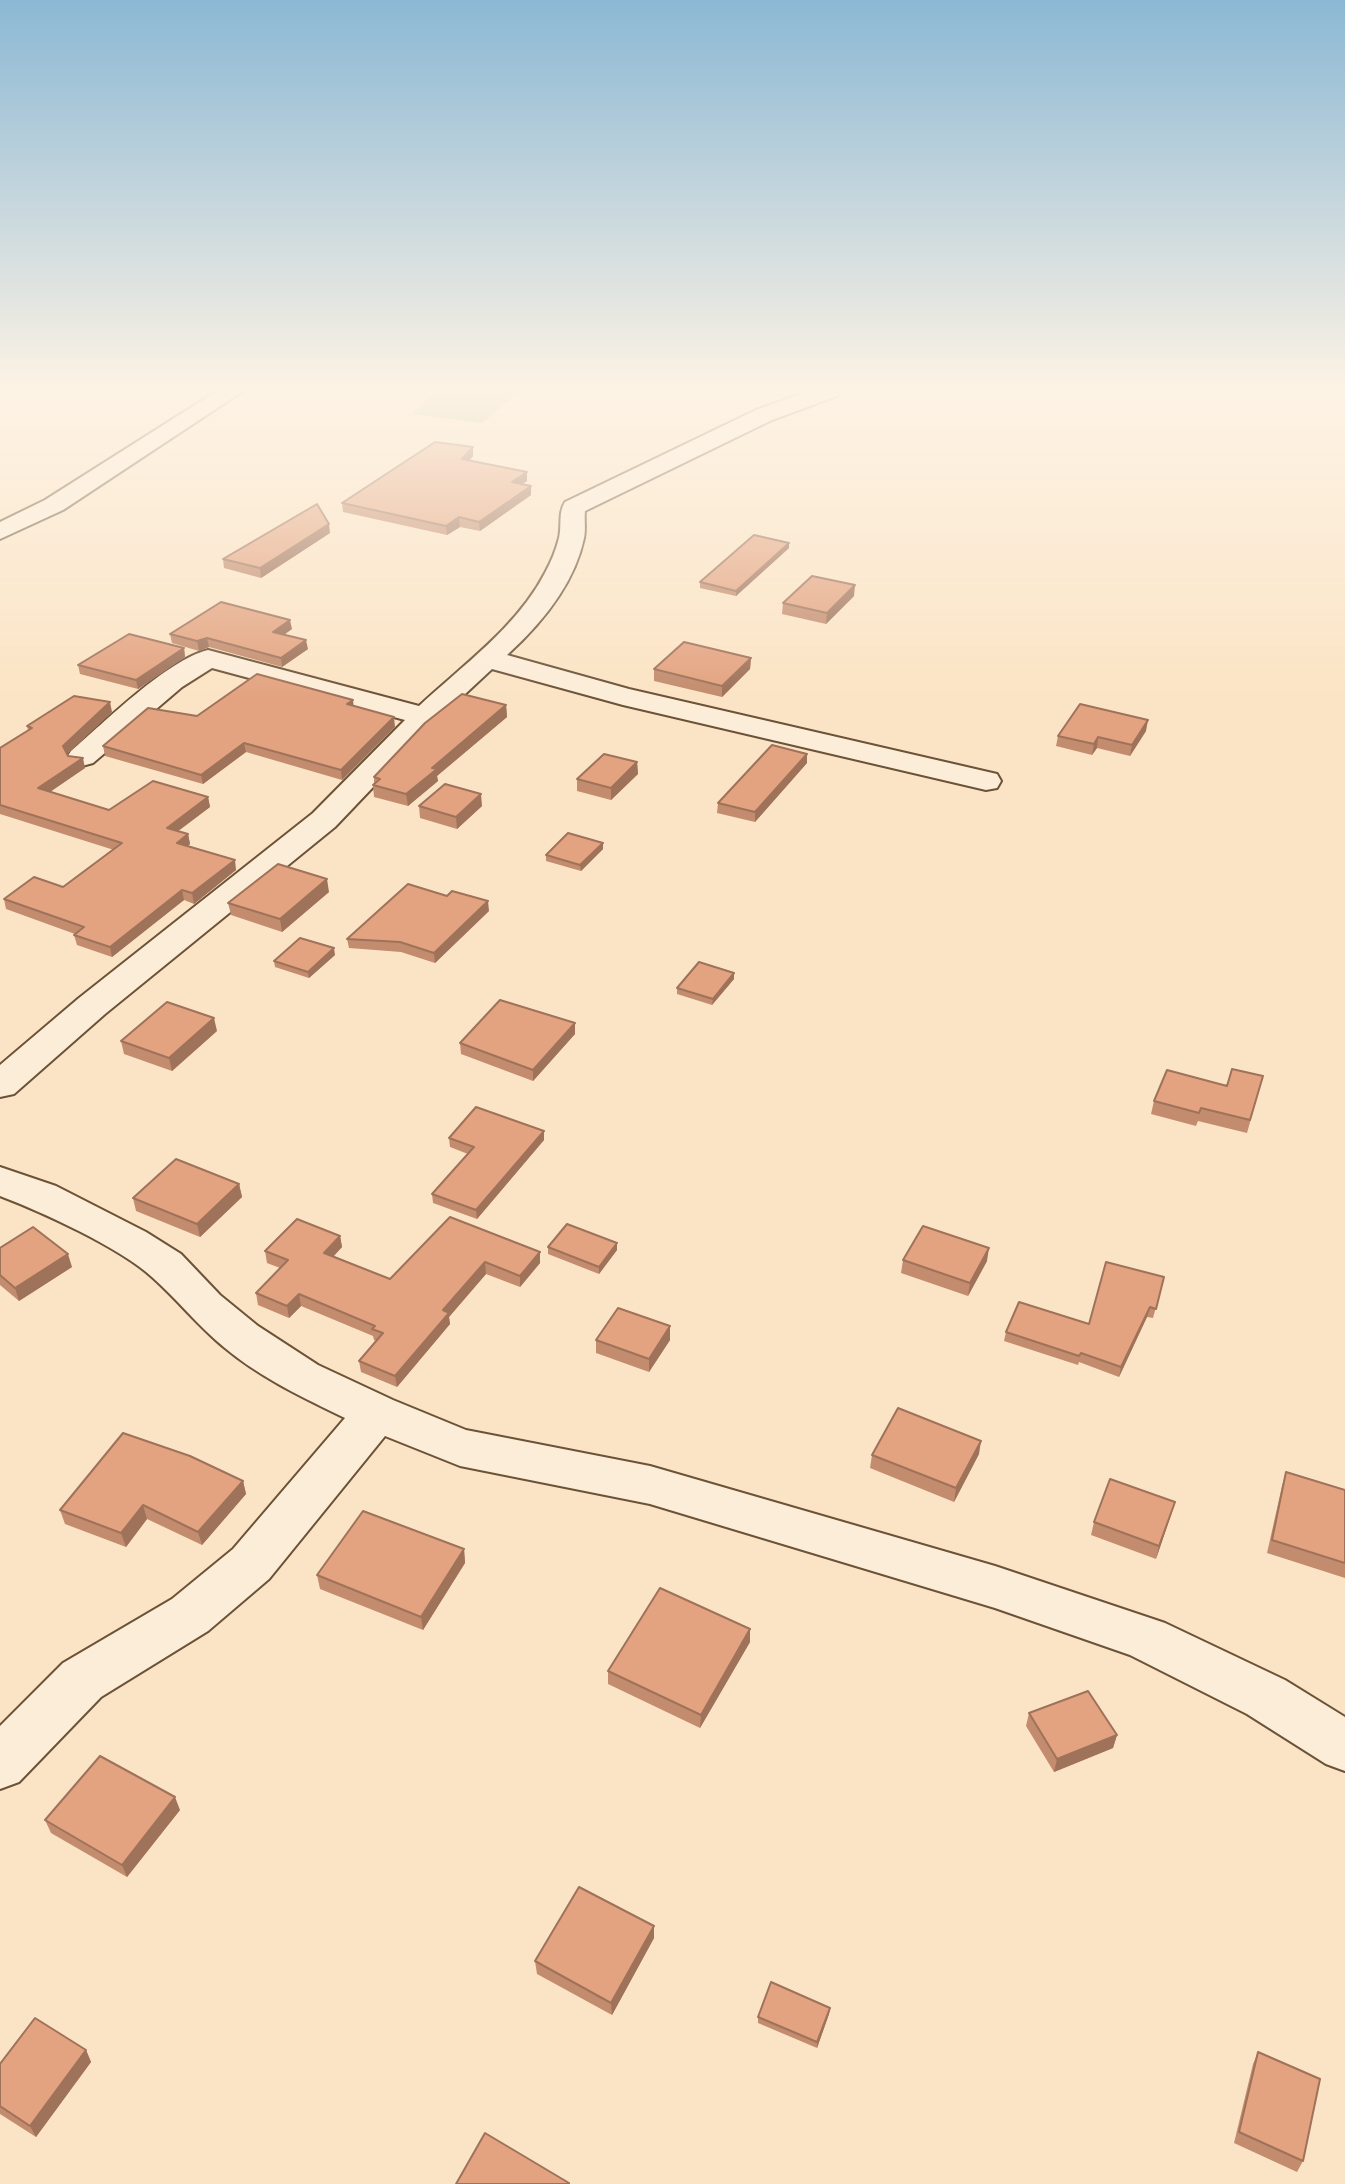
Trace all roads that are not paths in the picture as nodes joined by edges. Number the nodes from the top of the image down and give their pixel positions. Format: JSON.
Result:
{"nodes":[{"id":1,"x":73,"y":493,"type":"edge"},
{"id":2,"x":603,"y":493,"type":"edge"},
{"id":3,"x":0,"y":532,"type":"edge"},
{"id":4,"x":488,"y":659,"type":"junction"},
{"id":5,"x":425,"y":716,"type":"junction"},
{"id":6,"x":82,"y":757,"type":"edge"},
{"id":7,"x":986,"y":781,"type":"dead end"},
{"id":8,"x":0,"y":1085,"type":"edge"},
{"id":9,"x":0,"y":1181,"type":"edge"},
{"id":10,"x":377,"y":1413,"type":"junction"},
{"id":11,"x":1345,"y":1746,"type":"edge"},
{"id":12,"x":0,"y":1764,"type":"edge"}],
"edges":[{"from":1,"to":3,"type":"street"},
{"from":2,"to":4,"type":"street"},
{"from":4,"to":5,"type":"street"},
{"from":4,"to":7,"type":"street"},
{"from":5,"to":6,"type":"street"},
{"from":5,"to":8,"type":"street"},
{"from":9,"to":10,"type":"street"},
{"from":10,"to":11,"type":"street"},
{"from":10,"to":12,"type":"street"}]}
